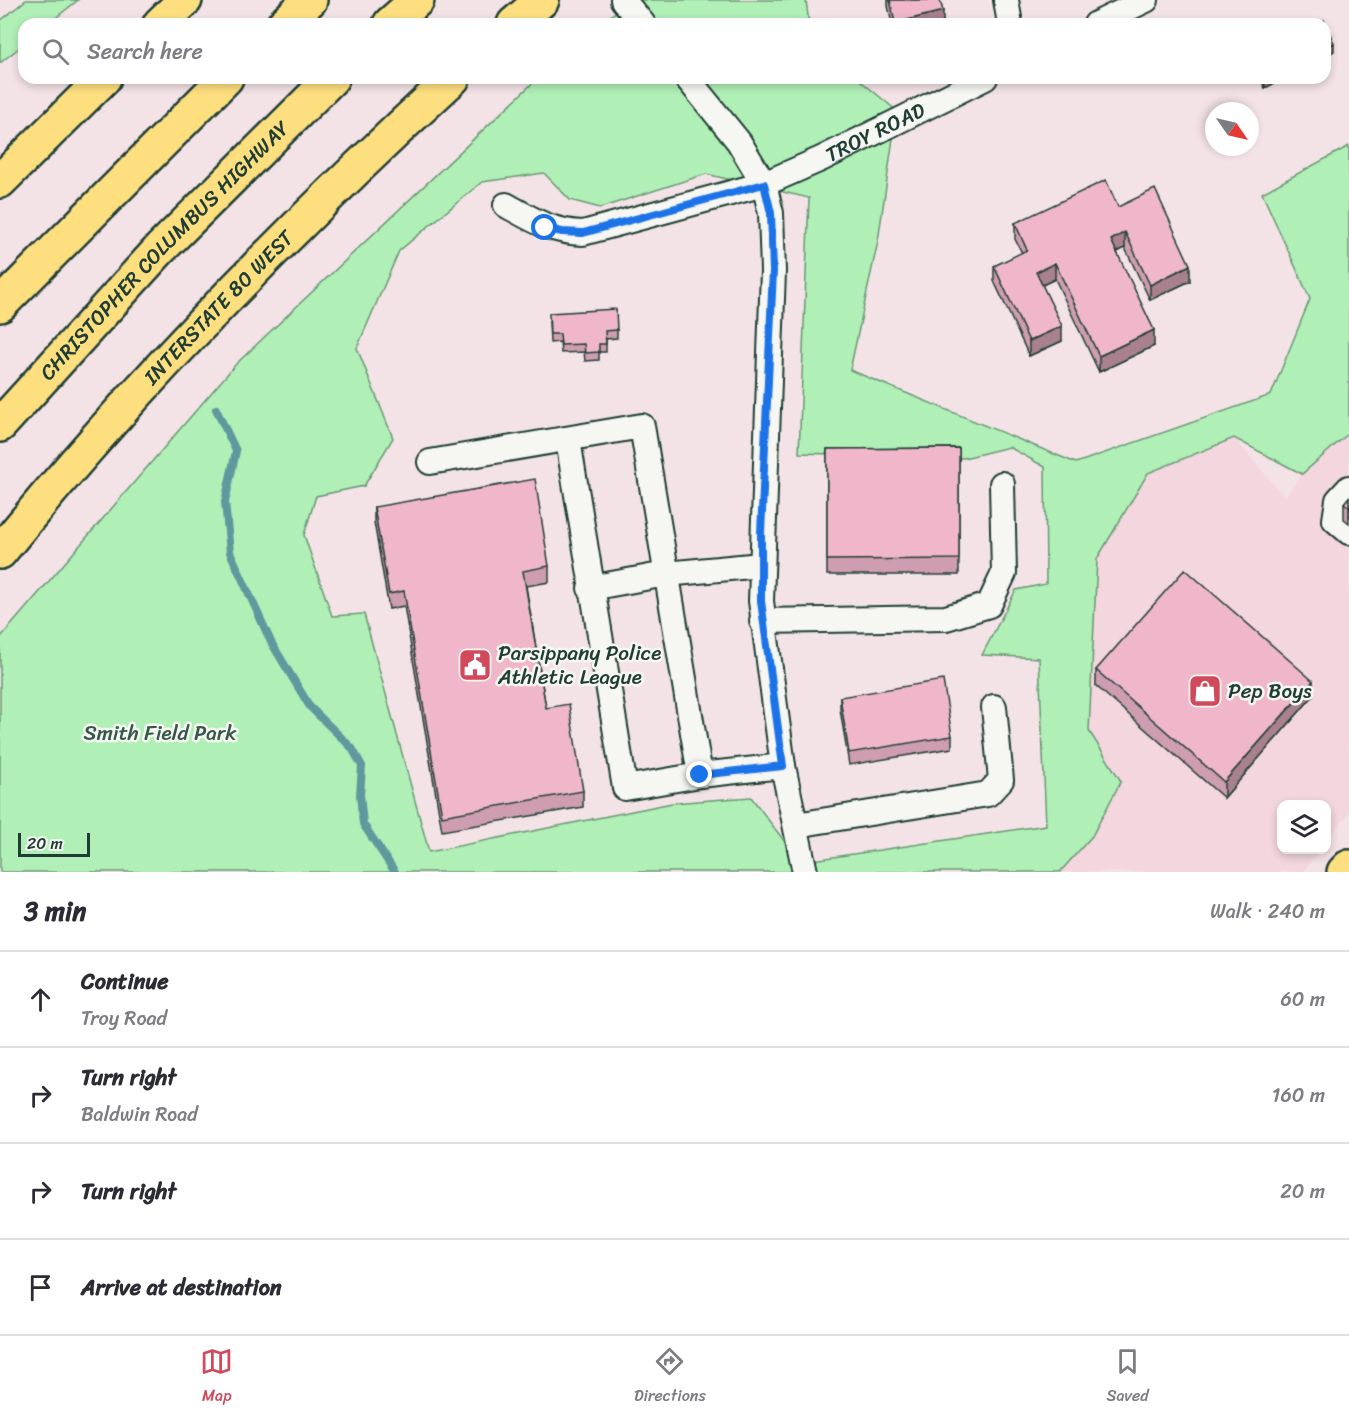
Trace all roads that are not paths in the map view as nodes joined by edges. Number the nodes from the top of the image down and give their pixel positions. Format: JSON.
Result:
{"nodes":[{"id":1,"x":184,"y":0,"type":"edge"},
{"id":2,"x":310,"y":0,"type":"edge"},
{"id":3,"x":417,"y":0,"type":"edge"},
{"id":4,"x":542,"y":0,"type":"edge"},
{"id":5,"x":1006,"y":0,"type":"edge"},
{"id":6,"x":1146,"y":0,"type":"edge"},
{"id":7,"x":625,"y":1,"type":"edge"},
{"id":8,"x":166,"y":18,"type":"edge"},
{"id":9,"x":290,"y":18,"type":"edge"},
{"id":10,"x":397,"y":18,"type":"edge"},
{"id":11,"x":521,"y":18,"type":"edge"},
{"id":12,"x":638,"y":18,"type":"edge"},
{"id":13,"x":1009,"y":18,"type":"edge"},
{"id":14,"x":1108,"y":18,"type":"edge"},
{"id":15,"x":98,"y":84,"type":"edge"},
{"id":16,"x":220,"y":84,"type":"edge"},
{"id":17,"x":326,"y":84,"type":"edge"},
{"id":18,"x":446,"y":84,"type":"edge"},
{"id":19,"x":692,"y":84,"type":"edge"},
{"id":20,"x":973,"y":84,"type":"edge"},
{"id":21,"x":0,"y":181,"type":"edge"},
{"id":22,"x":764,"y":184,"type":"junction"},
{"id":23,"x":506,"y":205,"type":"dead end"},
{"id":24,"x":0,"y":305,"type":"edge"},
{"id":25,"x":0,"y":425,"type":"edge"},
{"id":26,"x":568,"y":440,"type":"junction"},
{"id":27,"x":430,"y":462,"type":"dead end"},
{"id":28,"x":1002,"y":484,"type":"dead end"},
{"id":29,"x":1349,"y":488,"type":"edge"},
{"id":30,"x":1349,"y":532,"type":"edge"},
{"id":31,"x":0,"y":552,"type":"edge"},
{"id":32,"x":761,"y":565,"type":"junction"},
{"id":33,"x":666,"y":574,"type":"junction"},
{"id":34,"x":590,"y":588,"type":"junction"},
{"id":35,"x":762,"y":621,"type":"junction"},
{"id":36,"x":994,"y":707,"type":"dead end"},
{"id":37,"x":783,"y":766,"type":"junction"},
{"id":38,"x":700,"y":775,"type":"junction"},
{"id":39,"x":796,"y":825,"type":"junction"},
{"id":40,"x":1349,"y":867,"type":"edge"},
{"id":41,"x":805,"y":872,"type":"edge"},
{"id":42,"x":1344,"y":872,"type":"edge"}],
"edges":[{"from":1,"to":8,"type":"highway"},
{"from":2,"to":9,"type":"highway"},
{"from":3,"to":10,"type":"highway"},
{"from":4,"to":11,"type":"highway"},
{"from":5,"to":13,"type":"street"},
{"from":6,"to":14,"type":"street"},
{"from":7,"to":12,"type":"street"},
{"from":15,"to":21,"type":"highway"},
{"from":16,"to":24,"type":"highway"},
{"from":17,"to":25,"type":"highway","name":"CHRISTOPHER COLUMBUS HIGHWAY"},
{"from":18,"to":31,"type":"highway","name":"INTERSTATE 80 WEST"},
{"from":19,"to":22,"type":"street"},
{"from":20,"to":22,"type":"street","name":"TROY ROAD"},
{"from":22,"to":23,"type":"street","name":"TROY ROAD"},
{"from":22,"to":32,"type":"street"},
{"from":26,"to":27,"type":"street"},
{"from":26,"to":33,"type":"street"},
{"from":26,"to":34,"type":"street"},
{"from":28,"to":35,"type":"street"},
{"from":29,"to":30,"type":"street"},
{"from":32,"to":33,"type":"street"},
{"from":32,"to":35,"type":"street"},
{"from":33,"to":34,"type":"street"},
{"from":33,"to":38,"type":"street"},
{"from":34,"to":38,"type":"street"},
{"from":35,"to":37,"type":"street"},
{"from":36,"to":39,"type":"street"},
{"from":37,"to":38,"type":"street"},
{"from":37,"to":39,"type":"street"},
{"from":39,"to":41,"type":"street"},
{"from":40,"to":42,"type":"highway"}]}
